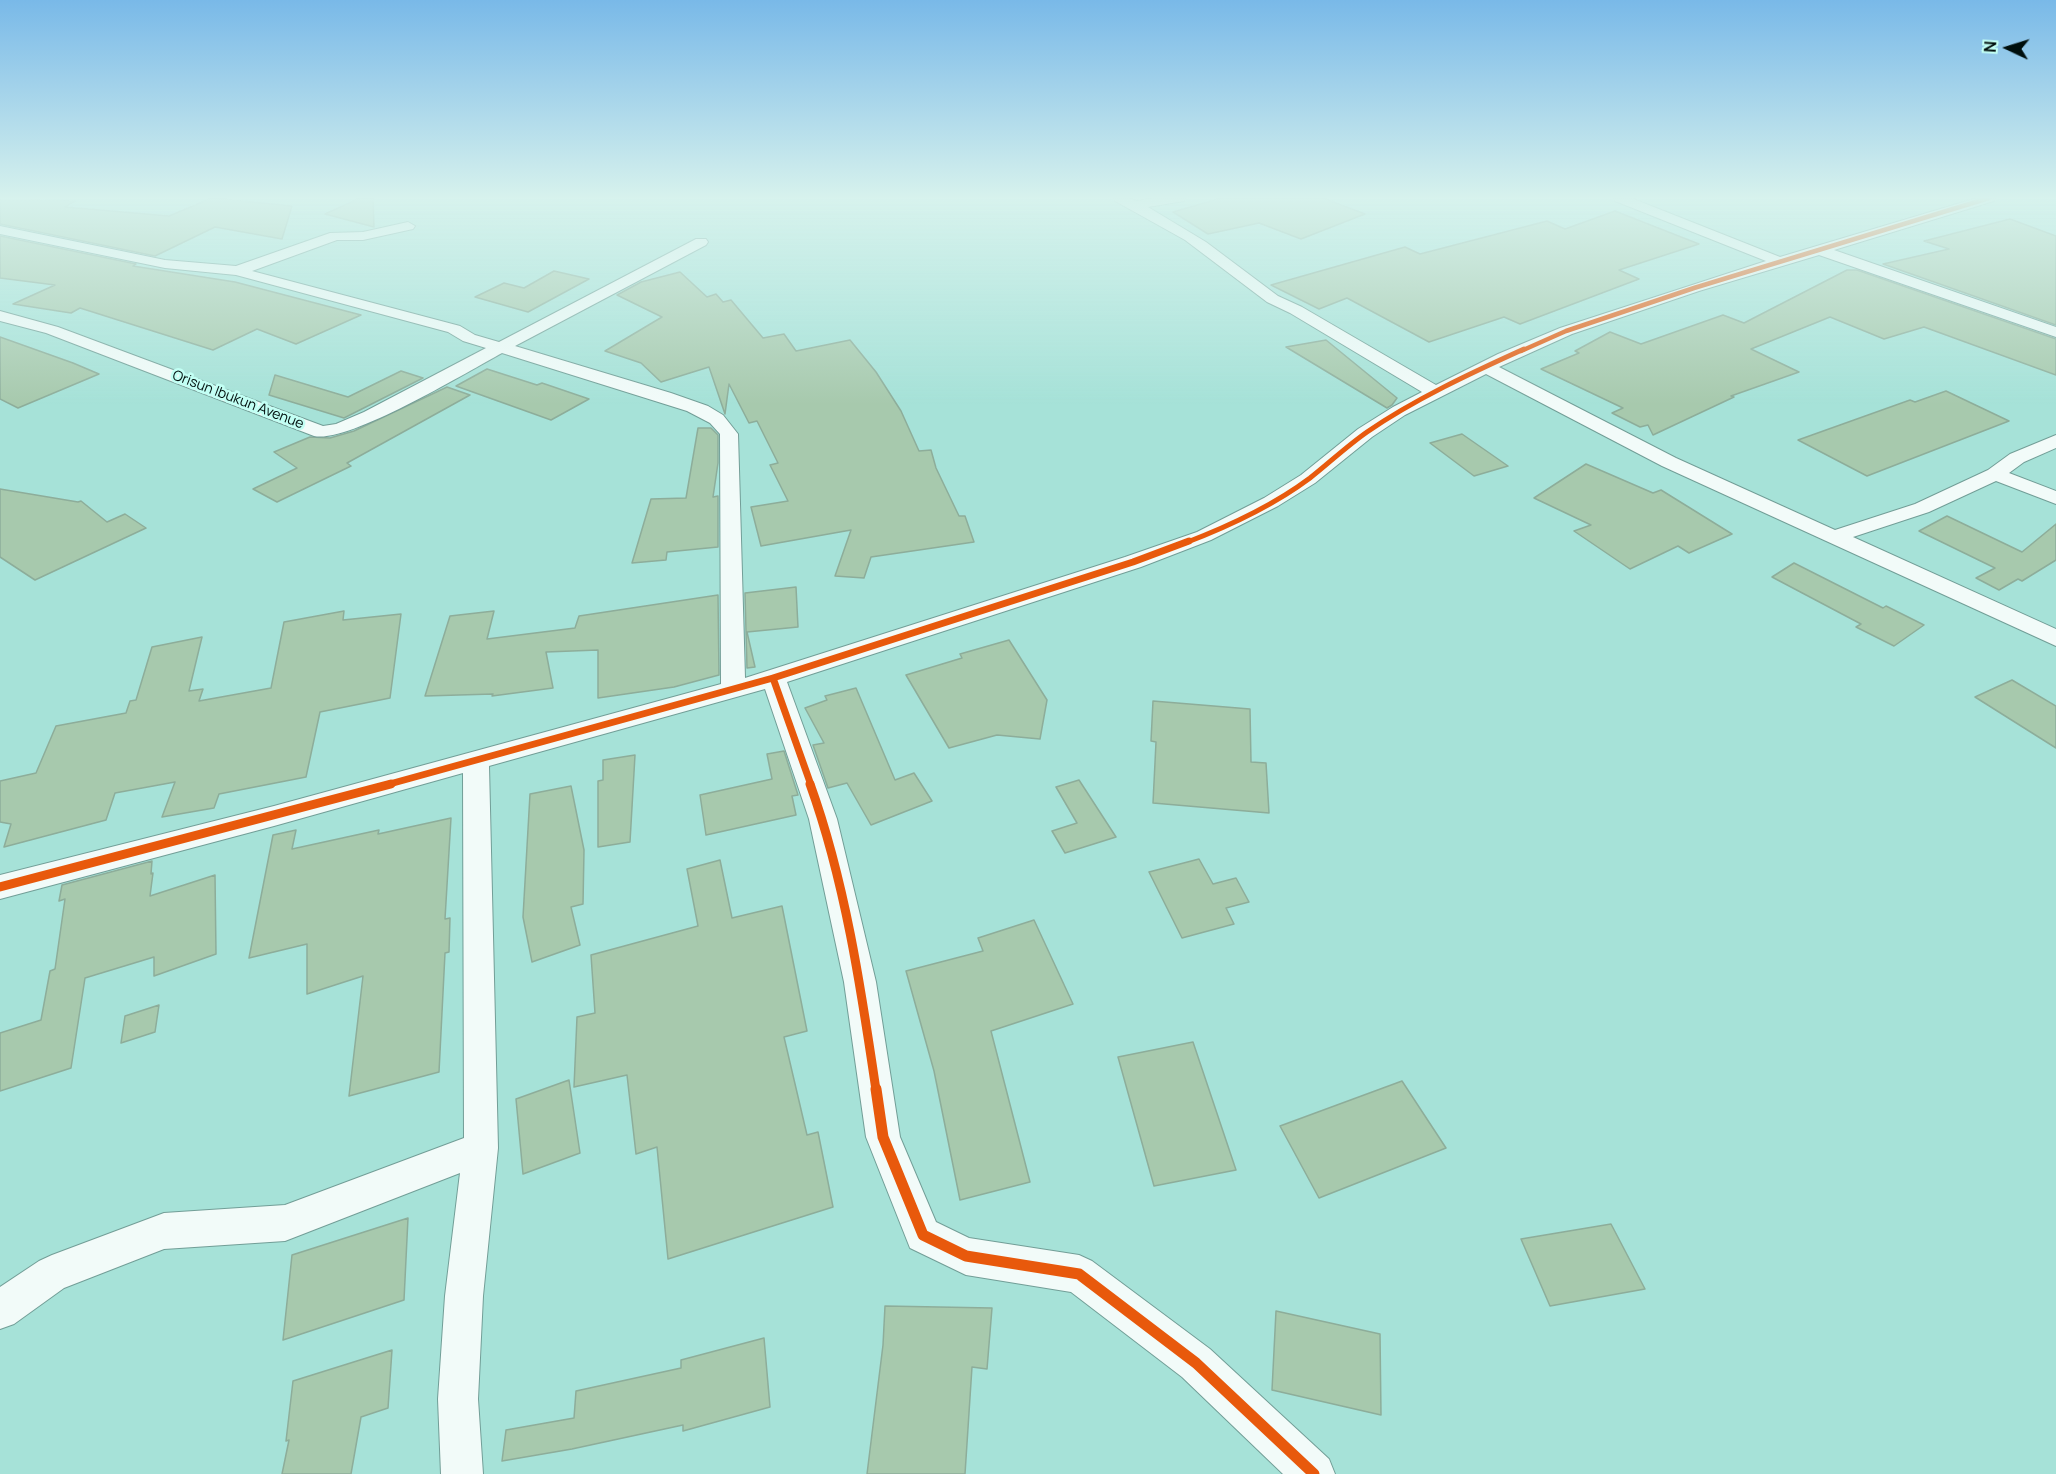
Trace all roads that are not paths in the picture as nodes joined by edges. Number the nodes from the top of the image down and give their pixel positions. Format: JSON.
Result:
{"nodes":[{"id":1,"x":194,"y":267,"type":"edge"},
{"id":2,"x":249,"y":267,"type":"edge"},
{"id":3,"x":654,"y":267,"type":"edge"},
{"id":4,"x":1231,"y":267,"type":"edge"},
{"id":5,"x":1764,"y":267,"type":"edge"},
{"id":6,"x":1868,"y":267,"type":"edge"},
{"id":7,"x":237,"y":271,"type":"junction"},
{"id":8,"x":0,"y":315,"type":"edge"},
{"id":9,"x":2056,"y":332,"type":"edge"},
{"id":10,"x":501,"y":348,"type":"junction"},
{"id":11,"x":1486,"y":367,"type":"junction"},
{"id":12,"x":1436,"y":393,"type":"junction"},
{"id":13,"x":2056,"y":441,"type":"edge"},
{"id":14,"x":1995,"y":474,"type":"junction"},
{"id":15,"x":2056,"y":498,"type":"edge"},
{"id":16,"x":1836,"y":536,"type":"junction"},
{"id":17,"x":2056,"y":638,"type":"edge"},
{"id":18,"x":773,"y":678,"type":"junction"},
{"id":19,"x":732,"y":689,"type":"junction"},
{"id":20,"x":476,"y":760,"type":"junction"},
{"id":21,"x":0,"y":887,"type":"edge"},
{"id":22,"x":481,"y":1148,"type":"junction"},
{"id":23,"x":0,"y":1310,"type":"edge"},
{"id":24,"x":462,"y":1474,"type":"edge"},
{"id":25,"x":1314,"y":1474,"type":"edge"}],
"edges":[{"from":1,"to":7,"type":"street"},
{"from":2,"to":7,"type":"street"},
{"from":3,"to":10,"type":"street","name":"Orisun Ibukun Avenue"},
{"from":4,"to":12,"type":"street"},
{"from":5,"to":11,"type":"street"},
{"from":6,"to":9,"type":"street"},
{"from":7,"to":10,"type":"street"},
{"from":8,"to":10,"type":"street","name":"Orisun Ibukun Avenue"},
{"from":10,"to":19,"type":"street"},
{"from":11,"to":12,"type":"street"},
{"from":11,"to":16,"type":"street"},
{"from":12,"to":18,"type":"street"},
{"from":13,"to":14,"type":"street"},
{"from":14,"to":15,"type":"street"},
{"from":14,"to":16,"type":"street"},
{"from":16,"to":17,"type":"street"},
{"from":18,"to":19,"type":"street"},
{"from":18,"to":25,"type":"street"},
{"from":19,"to":20,"type":"street"},
{"from":20,"to":21,"type":"street"},
{"from":20,"to":22,"type":"street"},
{"from":22,"to":23,"type":"street"},
{"from":22,"to":24,"type":"street"}]}
